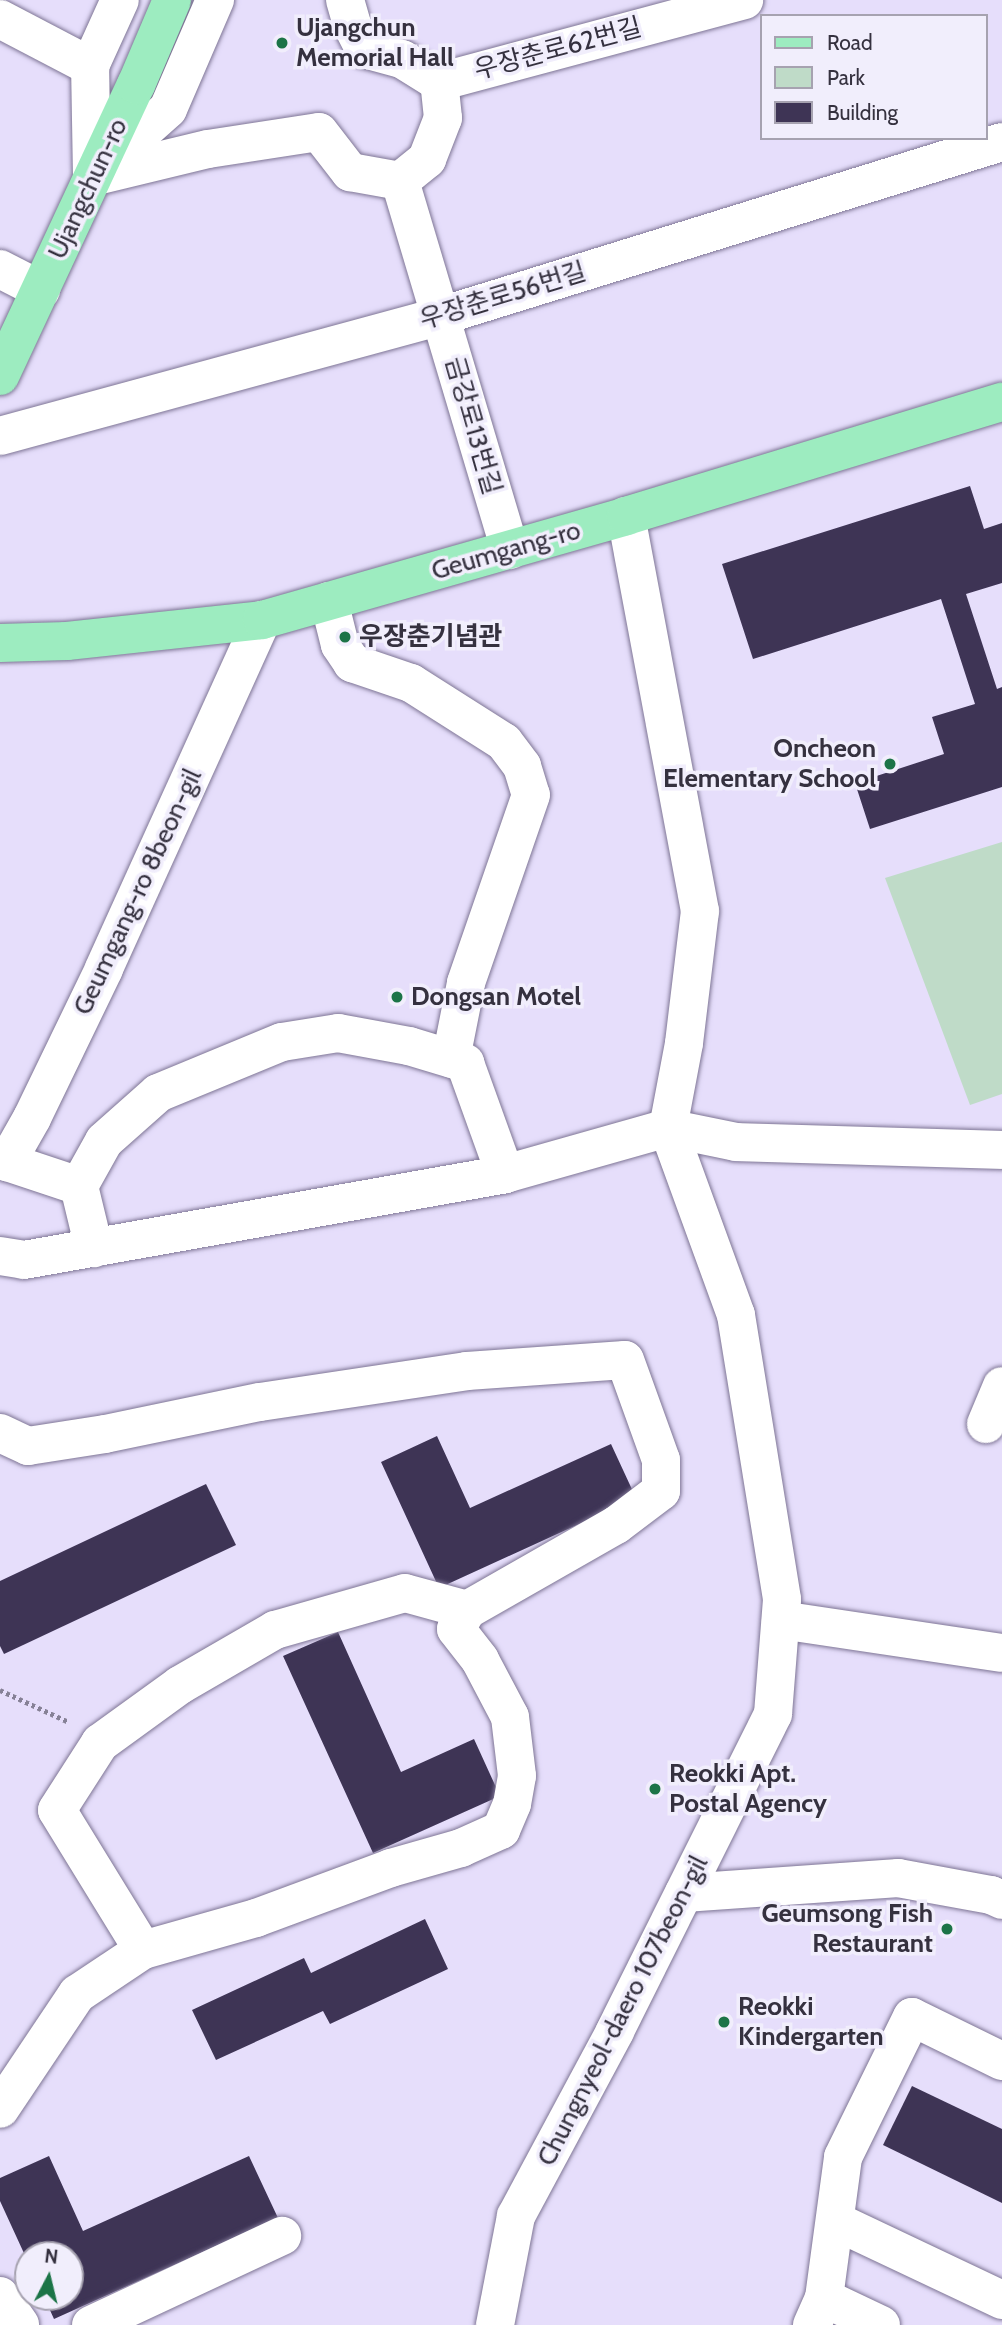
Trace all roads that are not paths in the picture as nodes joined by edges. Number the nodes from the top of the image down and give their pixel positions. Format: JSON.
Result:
{"nodes":[{"id":1,"x":120,"y":0,"type":"edge"},
{"id":2,"x":172,"y":0,"type":"edge"},
{"id":3,"x":215,"y":0,"type":"edge"},
{"id":4,"x":345,"y":0,"type":"edge"},
{"id":5,"x":744,"y":0,"type":"edge"},
{"id":6,"x":0,"y":19,"type":"edge"},
{"id":7,"x":90,"y":66,"type":"junction"},
{"id":8,"x":439,"y":82,"type":"junction"},
{"id":9,"x":1002,"y":142,"type":"edge"},
{"id":10,"x":92,"y":177,"type":"junction"},
{"id":11,"x":400,"y":181,"type":"junction"},
{"id":12,"x":0,"y":268,"type":"edge"},
{"id":13,"x":41,"y":290,"type":"junction"},
{"id":14,"x":441,"y":316,"type":"junction"},
{"id":15,"x":0,"y":376,"type":"edge"},
{"id":16,"x":1002,"y":402,"type":"edge"},
{"id":17,"x":0,"y":436,"type":"edge"},
{"id":18,"x":626,"y":516,"type":"junction"},
{"id":19,"x":510,"y":550,"type":"junction"},
{"id":20,"x":329,"y":601,"type":"junction"},
{"id":21,"x":262,"y":620,"type":"junction"},
{"id":22,"x":0,"y":643,"type":"edge"},
{"id":23,"x":452,"y":1059,"type":"junction"},
{"id":24,"x":668,"y":1128,"type":"junction"},
{"id":25,"x":1002,"y":1150,"type":"edge"},
{"id":26,"x":505,"y":1174,"type":"junction"},
{"id":27,"x":79,"y":1186,"type":"junction"},
{"id":28,"x":94,"y":1248,"type":"junction"},
{"id":29,"x":0,"y":1256,"type":"edge"},
{"id":30,"x":1002,"y":1386,"type":"edge"},
{"id":31,"x":986,"y":1424,"type":"dead end"},
{"id":32,"x":0,"y":1433,"type":"edge"},
{"id":33,"x":467,"y":1610,"type":"junction"},
{"id":34,"x":781,"y":1620,"type":"junction"},
{"id":35,"x":1002,"y":1653,"type":"edge"},
{"id":36,"x":684,"y":1893,"type":"junction"},
{"id":37,"x":1002,"y":1900,"type":"edge"},
{"id":38,"x":143,"y":1950,"type":"junction"},
{"id":39,"x":1002,"y":2061,"type":"edge"},
{"id":40,"x":0,"y":2109,"type":"edge"},
{"id":41,"x":835,"y":2221,"type":"junction"},
{"id":42,"x":282,"y":2236,"type":"dead end"},
{"id":43,"x":0,"y":2296,"type":"edge"},
{"id":44,"x":1002,"y":2300,"type":"edge"},
{"id":45,"x":818,"y":2311,"type":"edge"},
{"id":46,"x":20,"y":2325,"type":"edge"},
{"id":47,"x":91,"y":2325,"type":"edge"},
{"id":48,"x":495,"y":2325,"type":"edge"},
{"id":49,"x":881,"y":2325,"type":"edge"}],
"edges":[{"from":1,"to":7,"type":"street"},
{"from":2,"to":10,"type":"main road","name":"Ujangchun-ro"},
{"from":3,"to":10,"type":"street"},
{"from":4,"to":8,"type":"street"},
{"from":5,"to":8,"type":"street","name":"우장춘로62번길"},
{"from":6,"to":7,"type":"street"},
{"from":7,"to":10,"type":"street"},
{"from":8,"to":11,"type":"street","name":"우장춘로62번길"},
{"from":9,"to":14,"type":"street","name":"우장춘로56번길"},
{"from":10,"to":11,"type":"street"},
{"from":10,"to":13,"type":"main road","name":"Ujangchun-ro"},
{"from":11,"to":14,"type":"street","name":"금강로13번길"},
{"from":12,"to":13,"type":"street"},
{"from":13,"to":15,"type":"main road","name":"Ujangchun-ro"},
{"from":14,"to":17,"type":"street","name":"우장춘로56번길"},
{"from":14,"to":19,"type":"street","name":"금강로13번길"},
{"from":16,"to":18,"type":"main road","name":"Geumgang-ro"},
{"from":18,"to":19,"type":"main road","name":"Geumgang-ro"},
{"from":18,"to":24,"type":"street"},
{"from":19,"to":20,"type":"main road","name":"Geumgang-ro"},
{"from":20,"to":21,"type":"main road","name":"Geumgang-ro"},
{"from":20,"to":23,"type":"street"},
{"from":21,"to":22,"type":"main road","name":"Geumgang-ro"},
{"from":21,"to":27,"type":"street","name":"Geumgang-ro 8beon-gil"},
{"from":23,"to":26,"type":"street"},
{"from":23,"to":27,"type":"street"},
{"from":24,"to":25,"type":"street"},
{"from":24,"to":26,"type":"street"},
{"from":24,"to":34,"type":"street","name":"Chungnyeol-daero 107beon-gil"},
{"from":26,"to":28,"type":"street"},
{"from":27,"to":28,"type":"street"},
{"from":28,"to":29,"type":"street"},
{"from":30,"to":31,"type":"street"},
{"from":32,"to":33,"type":"street"},
{"from":33,"to":38,"type":"street"},
{"from":33,"to":38,"type":"street"},
{"from":34,"to":35,"type":"street"},
{"from":34,"to":36,"type":"street","name":"Chungnyeol-daero 107beon-gil"},
{"from":36,"to":37,"type":"street"},
{"from":36,"to":48,"type":"street","name":"Chungnyeol-daero 107beon-gil"},
{"from":38,"to":40,"type":"street"},
{"from":39,"to":41,"type":"street"},
{"from":41,"to":44,"type":"street"},
{"from":41,"to":45,"type":"street"},
{"from":42,"to":47,"type":"street"},
{"from":43,"to":46,"type":"street"},
{"from":45,"to":49,"type":"street"}]}
